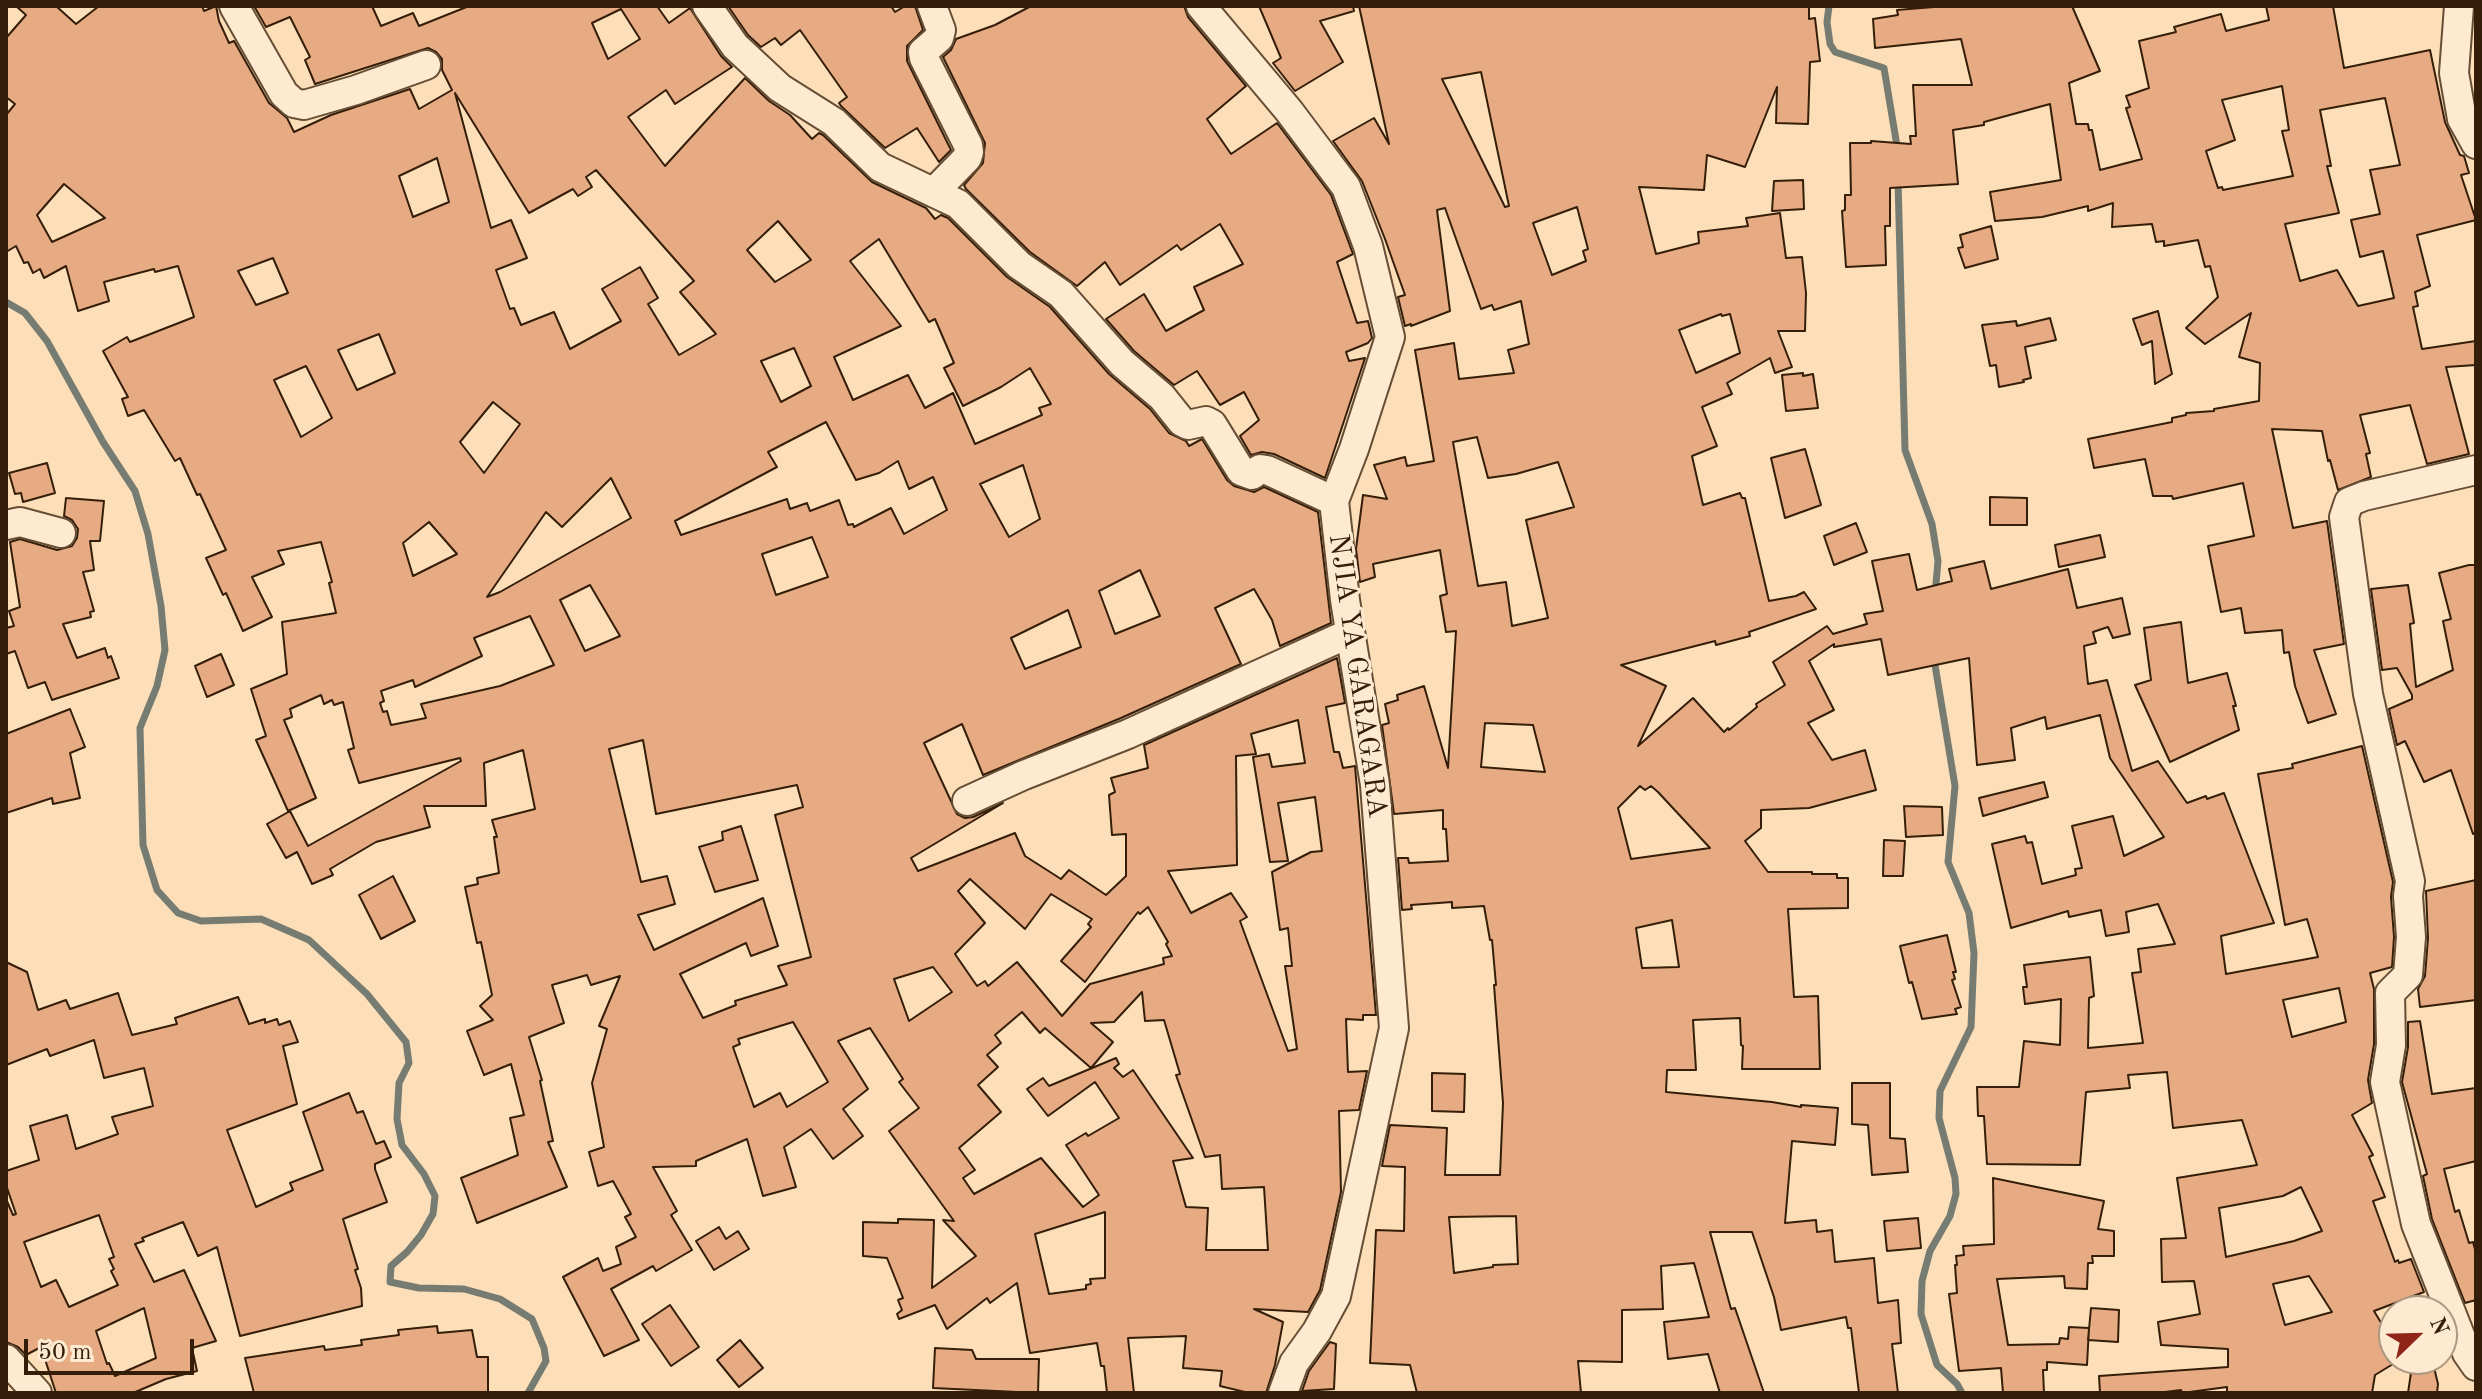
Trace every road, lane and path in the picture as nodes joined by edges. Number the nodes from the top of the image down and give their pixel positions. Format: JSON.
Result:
{"nodes":[{"id":1,"x":234,"y":6,"type":"edge"},
{"id":2,"x":707,"y":6,"type":"edge"},
{"id":3,"x":932,"y":6,"type":"edge"},
{"id":4,"x":1201,"y":6,"type":"edge"},
{"id":5,"x":2459,"y":6,"type":"edge"},
{"id":6,"x":426,"y":65,"type":"dead end"},
{"id":7,"x":2476,"y":144,"type":"edge"},
{"id":8,"x":934,"y":192,"type":"junction"},
{"id":9,"x":2476,"y":470,"type":"edge"},
{"id":10,"x":1334,"y":501,"type":"junction"},
{"id":11,"x":6,"y":525,"type":"edge"},
{"id":12,"x":61,"y":533,"type":"dead end"},
{"id":13,"x":1350,"y":633,"type":"junction"},
{"id":14,"x":967,"y":801,"type":"dead end"},
{"id":15,"x":6,"y":1359,"type":"edge"},
{"id":16,"x":2476,"y":1366,"type":"edge"},
{"id":17,"x":37,"y":1393,"type":"edge"},
{"id":18,"x":1283,"y":1393,"type":"edge"}],
"edges":[{"from":1,"to":6,"type":"street"},
{"from":2,"to":8,"type":"street"},
{"from":3,"to":8,"type":"street"},
{"from":4,"to":10,"type":"street","name":"NJIA YA GARAGARA"},
{"from":5,"to":7,"type":"street"},
{"from":8,"to":10,"type":"street"},
{"from":9,"to":16,"type":"street"},
{"from":10,"to":13,"type":"street","name":"NJIA YA GARAGARA"},
{"from":11,"to":12,"type":"street"},
{"from":13,"to":14,"type":"street"},
{"from":13,"to":18,"type":"street","name":"NJIA YA GARAGARA"},
{"from":15,"to":17,"type":"street"}]}
